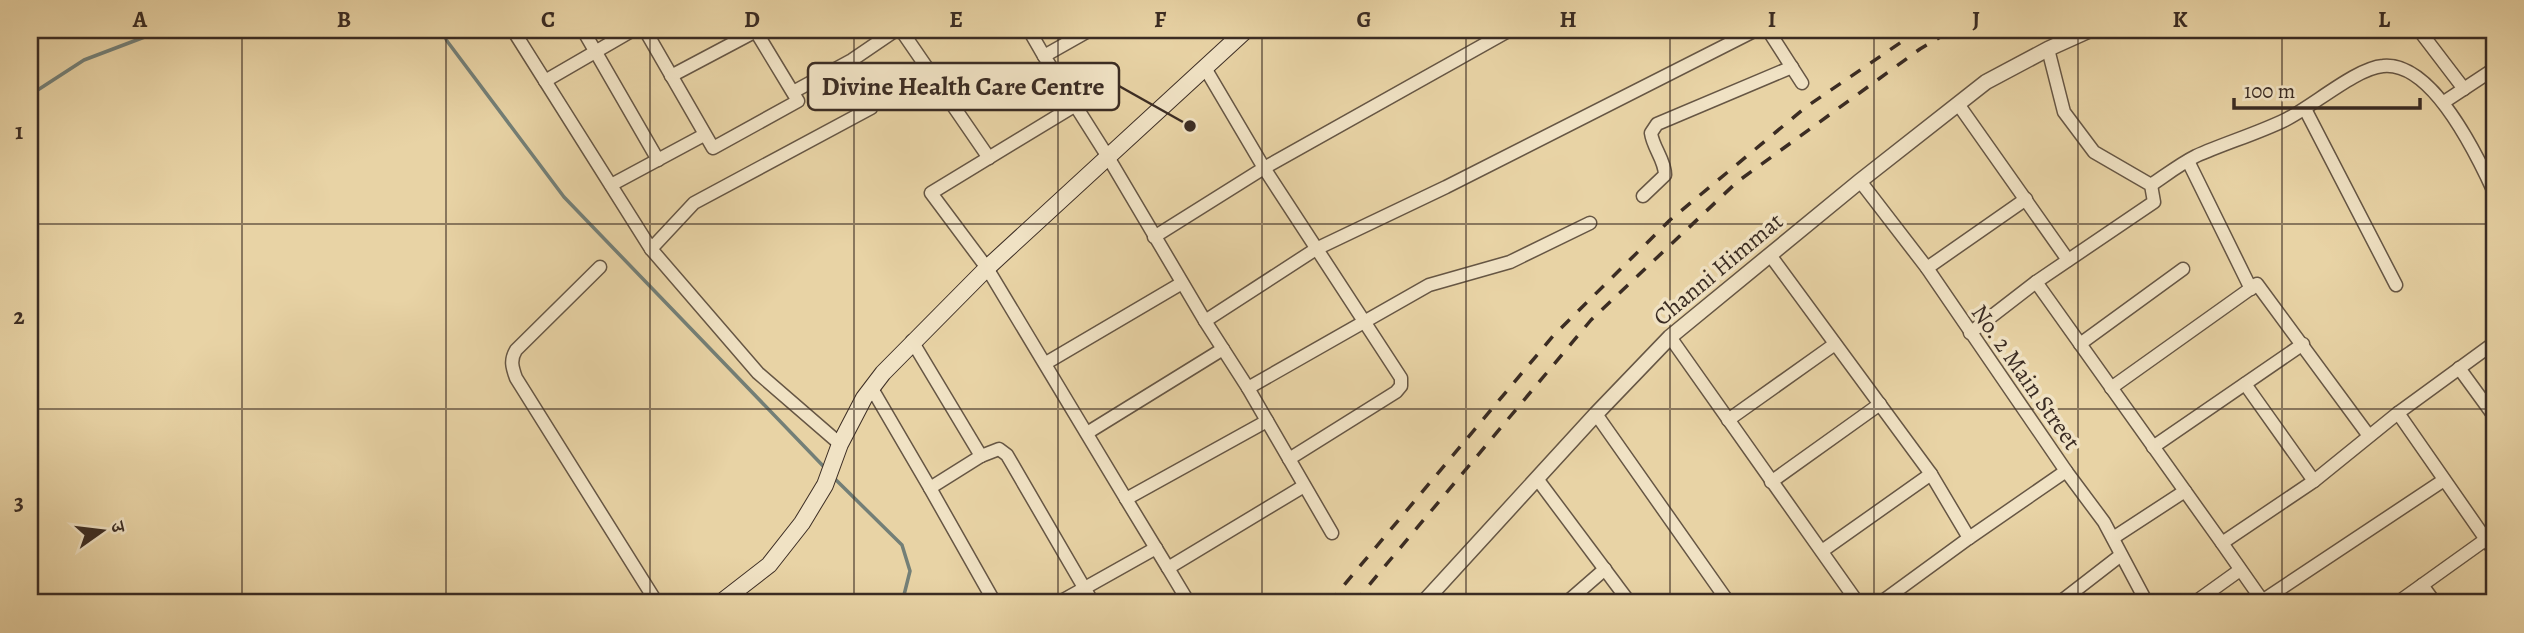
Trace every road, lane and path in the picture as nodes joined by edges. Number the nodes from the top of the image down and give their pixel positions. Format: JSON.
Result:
{"nodes":[{"id":1,"x":513,"y":30,"type":"edge"},
{"id":2,"x":583,"y":30,"type":"edge"},
{"id":3,"x":633,"y":30,"type":"edge"},
{"id":4,"x":645,"y":30,"type":"edge"},
{"id":5,"x":755,"y":30,"type":"edge"},
{"id":6,"x":898,"y":30,"type":"edge"},
{"id":7,"x":1029,"y":30,"type":"edge"},
{"id":8,"x":1090,"y":30,"type":"edge"},
{"id":9,"x":1246,"y":30,"type":"edge"},
{"id":10,"x":1510,"y":30,"type":"edge"},
{"id":11,"x":1756,"y":30,"type":"edge"},
{"id":12,"x":1768,"y":30,"type":"edge"},
{"id":13,"x":2090,"y":30,"type":"edge"},
{"id":14,"x":2420,"y":30,"type":"edge"},
{"id":15,"x":2048,"y":49,"type":"junction"},
{"id":16,"x":596,"y":52,"type":"junction"},
{"id":17,"x":1044,"y":56,"type":"junction"},
{"id":18,"x":1792,"y":67,"type":"junction"},
{"id":19,"x":1205,"y":68,"type":"junction"},
{"id":20,"x":2494,"y":69,"type":"edge"},
{"id":21,"x":671,"y":76,"type":"junction"},
{"id":22,"x":545,"y":81,"type":"junction"},
{"id":23,"x":1802,"y":83,"type":"dead end"},
{"id":24,"x":2464,"y":89,"type":"junction"},
{"id":25,"x":793,"y":92,"type":"junction"},
{"id":26,"x":2444,"y":102,"type":"junction"},
{"id":27,"x":1958,"y":104,"type":"junction"},
{"id":28,"x":1074,"y":106,"type":"junction"},
{"id":29,"x":871,"y":108,"type":"dead end"},
{"id":30,"x":2305,"y":109,"type":"junction"},
{"id":31,"x":704,"y":135,"type":"junction"},
{"id":32,"x":989,"y":158,"type":"junction"},
{"id":33,"x":1108,"y":158,"type":"junction"},
{"id":34,"x":658,"y":160,"type":"junction"},
{"id":35,"x":2188,"y":161,"type":"junction"},
{"id":36,"x":1264,"y":168,"type":"junction"},
{"id":37,"x":2490,"y":172,"type":"edge"},
{"id":38,"x":1860,"y":181,"type":"junction"},
{"id":39,"x":611,"y":185,"type":"junction"},
{"id":40,"x":2151,"y":185,"type":"junction"},
{"id":41,"x":2494,"y":192,"type":"edge"},
{"id":42,"x":1643,"y":196,"type":"dead end"},
{"id":43,"x":2026,"y":199,"type":"junction"},
{"id":44,"x":1590,"y":223,"type":"dead end"},
{"id":45,"x":1154,"y":237,"type":"junction"},
{"id":46,"x":651,"y":250,"type":"junction"},
{"id":47,"x":1316,"y":250,"type":"junction"},
{"id":48,"x":1770,"y":255,"type":"junction"},
{"id":49,"x":2068,"y":260,"type":"junction"},
{"id":50,"x":600,"y":267,"type":"dead end"},
{"id":51,"x":987,"y":268,"type":"junction"},
{"id":52,"x":1927,"y":268,"type":"junction"},
{"id":53,"x":2183,"y":269,"type":"dead end"},
{"id":54,"x":2036,"y":282,"type":"junction"},
{"id":55,"x":1182,"y":283,"type":"junction"},
{"id":56,"x":2396,"y":285,"type":"dead end"},
{"id":57,"x":2251,"y":289,"type":"junction"},
{"id":58,"x":1205,"y":321,"type":"junction"},
{"id":59,"x":1364,"y":322,"type":"junction"},
{"id":60,"x":1969,"y":332,"type":"junction"},
{"id":61,"x":1670,"y":337,"type":"junction"},
{"id":62,"x":912,"y":341,"type":"junction"},
{"id":63,"x":2494,"y":343,"type":"edge"},
{"id":64,"x":1835,"y":344,"type":"junction"},
{"id":65,"x":2080,"y":344,"type":"junction"},
{"id":66,"x":2303,"y":344,"type":"junction"},
{"id":67,"x":1223,"y":349,"type":"junction"},
{"id":68,"x":1046,"y":363,"type":"junction"},
{"id":69,"x":2459,"y":368,"type":"junction"},
{"id":70,"x":2245,"y":383,"type":"junction"},
{"id":71,"x":871,"y":387,"type":"junction"},
{"id":72,"x":1248,"y":388,"type":"junction"},
{"id":73,"x":2111,"y":388,"type":"junction"},
{"id":74,"x":1880,"y":404,"type":"junction"},
{"id":75,"x":2398,"y":413,"type":"junction"},
{"id":76,"x":1597,"y":414,"type":"junction"},
{"id":77,"x":2494,"y":416,"type":"edge"},
{"id":78,"x":1728,"y":420,"type":"junction"},
{"id":79,"x":1267,"y":421,"type":"junction"},
{"id":80,"x":1087,"y":433,"type":"junction"},
{"id":81,"x":2369,"y":436,"type":"junction"},
{"id":82,"x":840,"y":444,"type":"junction"},
{"id":83,"x":2153,"y":447,"type":"junction"},
{"id":84,"x":981,"y":456,"type":"junction"},
{"id":85,"x":1289,"y":459,"type":"junction"},
{"id":86,"x":2066,"y":471,"type":"junction"},
{"id":87,"x":1931,"y":474,"type":"junction"},
{"id":88,"x":1538,"y":480,"type":"junction"},
{"id":89,"x":2444,"y":480,"type":"junction"},
{"id":90,"x":2314,"y":481,"type":"junction"},
{"id":91,"x":1771,"y":482,"type":"junction"},
{"id":92,"x":1304,"y":486,"type":"junction"},
{"id":93,"x":930,"y":488,"type":"junction"},
{"id":94,"x":2185,"y":491,"type":"junction"},
{"id":95,"x":1126,"y":499,"type":"junction"},
{"id":96,"x":1332,"y":533,"type":"dead end"},
{"id":97,"x":1969,"y":538,"type":"junction"},
{"id":98,"x":2113,"y":538,"type":"junction"},
{"id":99,"x":2486,"y":540,"type":"junction"},
{"id":100,"x":2222,"y":543,"type":"junction"},
{"id":101,"x":1156,"y":548,"type":"junction"},
{"id":102,"x":1822,"y":551,"type":"junction"},
{"id":103,"x":2494,"y":551,"type":"edge"},
{"id":104,"x":2121,"y":555,"type":"junction"},
{"id":105,"x":1168,"y":568,"type":"junction"},
{"id":106,"x":1605,"y":569,"type":"junction"},
{"id":107,"x":2240,"y":570,"type":"junction"},
{"id":108,"x":2422,"y":585,"type":"junction"},
{"id":109,"x":1085,"y":588,"type":"junction"},
{"id":110,"x":2263,"y":602,"type":"edge"},
{"id":111,"x":657,"y":603,"type":"edge"},
{"id":112,"x":720,"y":603,"type":"edge"},
{"id":113,"x":995,"y":603,"type":"edge"},
{"id":114,"x":1058,"y":603,"type":"edge"},
{"id":115,"x":1093,"y":603,"type":"edge"},
{"id":116,"x":1189,"y":603,"type":"edge"},
{"id":117,"x":1423,"y":603,"type":"edge"},
{"id":118,"x":1566,"y":603,"type":"edge"},
{"id":119,"x":1630,"y":603,"type":"edge"},
{"id":120,"x":1729,"y":603,"type":"edge"},
{"id":121,"x":1858,"y":603,"type":"edge"},
{"id":122,"x":1880,"y":603,"type":"edge"},
{"id":123,"x":2059,"y":603,"type":"edge"},
{"id":124,"x":2147,"y":603,"type":"edge"},
{"id":125,"x":2194,"y":603,"type":"edge"},
{"id":126,"x":2397,"y":603,"type":"edge"},
{"id":127,"x":2435,"y":603,"type":"edge"}],
"edges":[{"from":1,"to":22,"type":"street"},
{"from":2,"to":16,"type":"street"},
{"from":3,"to":16,"type":"street"},
{"from":4,"to":21,"type":"street"},
{"from":5,"to":21,"type":"street"},
{"from":5,"to":25,"type":"street"},
{"from":6,"to":25,"type":"street"},
{"from":6,"to":32,"type":"street"},
{"from":7,"to":17,"type":"street"},
{"from":8,"to":17,"type":"street"},
{"from":9,"to":19,"type":"main road"},
{"from":10,"to":36,"type":"street"},
{"from":11,"to":47,"type":"street"},
{"from":12,"to":18,"type":"street"},
{"from":13,"to":15,"type":"street","name":"Channi Himmat"},
{"from":14,"to":24,"type":"street"},
{"from":15,"to":27,"type":"street","name":"Channi Himmat"},
{"from":15,"to":40,"type":"street"},
{"from":16,"to":22,"type":"street"},
{"from":16,"to":34,"type":"street"},
{"from":17,"to":28,"type":"street"},
{"from":18,"to":23,"type":"street"},
{"from":18,"to":42,"type":"street"},
{"from":19,"to":33,"type":"main road"},
{"from":19,"to":36,"type":"street"},
{"from":20,"to":24,"type":"street"},
{"from":21,"to":31,"type":"street"},
{"from":22,"to":39,"type":"street"},
{"from":24,"to":26,"type":"street"},
{"from":25,"to":31,"type":"street"},
{"from":26,"to":30,"type":"street"},
{"from":26,"to":37,"type":"street"},
{"from":27,"to":38,"type":"street","name":"Channi Himmat"},
{"from":27,"to":43,"type":"street"},
{"from":28,"to":32,"type":"street"},
{"from":28,"to":33,"type":"street"},
{"from":29,"to":46,"type":"street"},
{"from":30,"to":35,"type":"street"},
{"from":30,"to":56,"type":"street"},
{"from":31,"to":34,"type":"street"},
{"from":32,"to":51,"type":"street"},
{"from":33,"to":45,"type":"street"},
{"from":33,"to":51,"type":"main road"},
{"from":34,"to":39,"type":"street"},
{"from":35,"to":40,"type":"street"},
{"from":35,"to":57,"type":"street"},
{"from":36,"to":45,"type":"street"},
{"from":36,"to":47,"type":"street"},
{"from":37,"to":41,"type":"street"},
{"from":38,"to":48,"type":"street","name":"Channi Himmat"},
{"from":38,"to":52,"type":"street","name":"No. 2 Main Street"},
{"from":39,"to":46,"type":"street"},
{"from":40,"to":49,"type":"street"},
{"from":43,"to":49,"type":"street"},
{"from":43,"to":52,"type":"street"},
{"from":44,"to":59,"type":"street"},
{"from":45,"to":55,"type":"street"},
{"from":46,"to":82,"type":"street"},
{"from":47,"to":58,"type":"street"},
{"from":47,"to":59,"type":"street"},
{"from":48,"to":61,"type":"street","name":"Channi Himmat"},
{"from":48,"to":64,"type":"street"},
{"from":49,"to":54,"type":"street"},
{"from":50,"to":111,"type":"street"},
{"from":51,"to":62,"type":"main road"},
{"from":51,"to":68,"type":"street"},
{"from":52,"to":60,"type":"street","name":"No. 2 Main Street"},
{"from":53,"to":65,"type":"street"},
{"from":54,"to":60,"type":"street"},
{"from":54,"to":65,"type":"street"},
{"from":55,"to":58,"type":"street"},
{"from":55,"to":68,"type":"street"},
{"from":57,"to":66,"type":"street"},
{"from":57,"to":73,"type":"street"},
{"from":58,"to":67,"type":"street"},
{"from":59,"to":72,"type":"street"},
{"from":59,"to":85,"type":"street"},
{"from":60,"to":86,"type":"street","name":"No. 2 Main Street"},
{"from":61,"to":76,"type":"street","name":"Channi Himmat"},
{"from":61,"to":78,"type":"street"},
{"from":62,"to":71,"type":"main road"},
{"from":62,"to":84,"type":"street"},
{"from":63,"to":69,"type":"street"},
{"from":64,"to":74,"type":"street"},
{"from":64,"to":78,"type":"street"},
{"from":65,"to":73,"type":"street"},
{"from":66,"to":70,"type":"street"},
{"from":66,"to":81,"type":"street"},
{"from":67,"to":72,"type":"street"},
{"from":67,"to":80,"type":"street"},
{"from":68,"to":80,"type":"street"},
{"from":69,"to":75,"type":"street"},
{"from":69,"to":77,"type":"street"},
{"from":70,"to":83,"type":"street"},
{"from":70,"to":90,"type":"street"},
{"from":71,"to":82,"type":"main road"},
{"from":71,"to":93,"type":"street"},
{"from":72,"to":79,"type":"street"},
{"from":73,"to":83,"type":"street"},
{"from":74,"to":87,"type":"street"},
{"from":74,"to":91,"type":"street"},
{"from":75,"to":81,"type":"street"},
{"from":75,"to":89,"type":"street"},
{"from":76,"to":88,"type":"street","name":"Channi Himmat"},
{"from":76,"to":120,"type":"street"},
{"from":78,"to":91,"type":"street"},
{"from":79,"to":85,"type":"street"},
{"from":79,"to":95,"type":"street"},
{"from":80,"to":95,"type":"street"},
{"from":81,"to":90,"type":"street"},
{"from":82,"to":112,"type":"main road"},
{"from":83,"to":94,"type":"street"},
{"from":84,"to":93,"type":"street"},
{"from":84,"to":109,"type":"street"},
{"from":85,"to":92,"type":"street"},
{"from":86,"to":97,"type":"street"},
{"from":86,"to":98,"type":"street","name":"No. 2 Main Street"},
{"from":87,"to":97,"type":"street"},
{"from":87,"to":102,"type":"street"},
{"from":88,"to":106,"type":"street"},
{"from":88,"to":117,"type":"street","name":"Channi Himmat"},
{"from":89,"to":99,"type":"street"},
{"from":89,"to":110,"type":"street"},
{"from":90,"to":100,"type":"street"},
{"from":91,"to":102,"type":"street"},
{"from":92,"to":96,"type":"street"},
{"from":92,"to":105,"type":"street"},
{"from":93,"to":113,"type":"street"},
{"from":94,"to":98,"type":"street"},
{"from":94,"to":100,"type":"street"},
{"from":95,"to":101,"type":"street"},
{"from":97,"to":122,"type":"street"},
{"from":98,"to":104,"type":"street","name":"No. 2 Main Street"},
{"from":99,"to":103,"type":"street"},
{"from":99,"to":108,"type":"street"},
{"from":100,"to":107,"type":"street"},
{"from":101,"to":105,"type":"street"},
{"from":101,"to":109,"type":"street"},
{"from":102,"to":121,"type":"street"},
{"from":104,"to":123,"type":"street"},
{"from":104,"to":124,"type":"street","name":"No. 2 Main Street"},
{"from":105,"to":116,"type":"street"},
{"from":106,"to":118,"type":"street"},
{"from":106,"to":119,"type":"street"},
{"from":107,"to":110,"type":"street"},
{"from":107,"to":125,"type":"street"},
{"from":108,"to":126,"type":"street"},
{"from":108,"to":127,"type":"street"},
{"from":109,"to":114,"type":"street"},
{"from":109,"to":115,"type":"street"}]}
